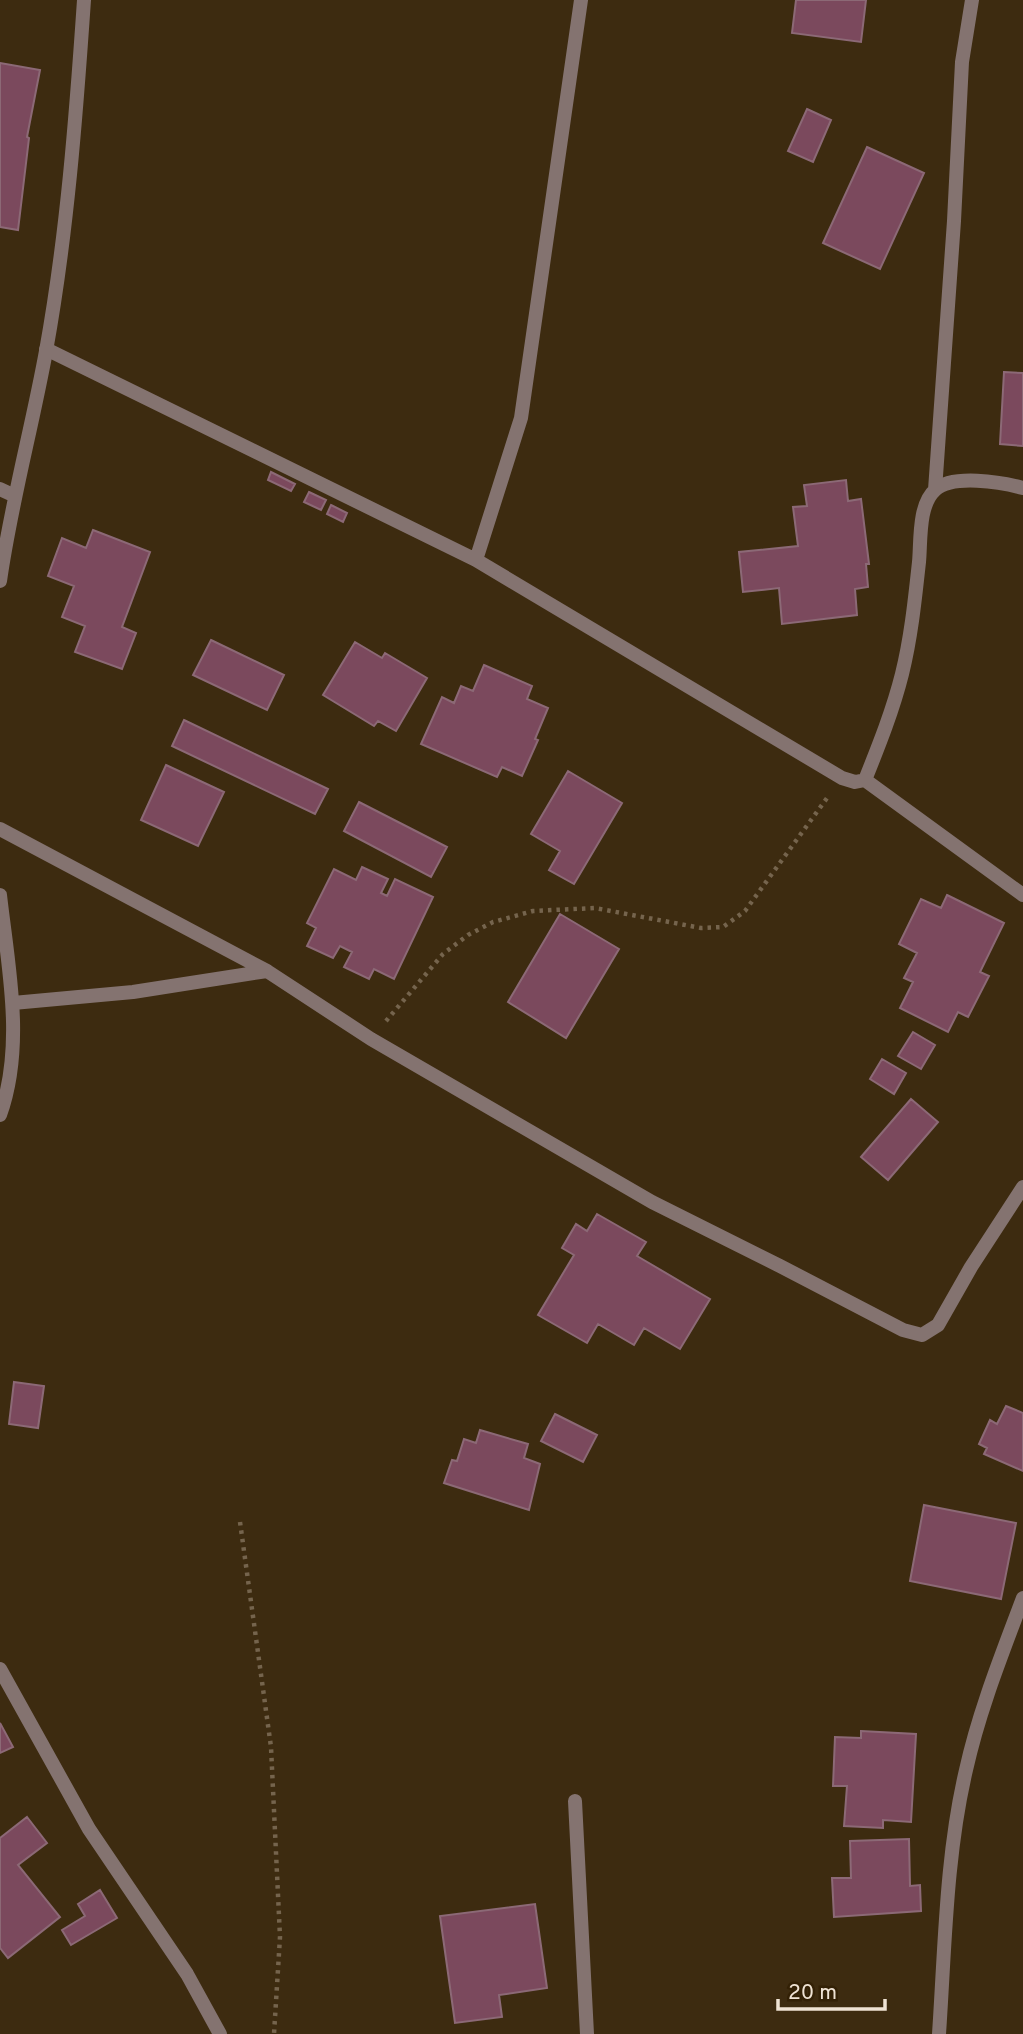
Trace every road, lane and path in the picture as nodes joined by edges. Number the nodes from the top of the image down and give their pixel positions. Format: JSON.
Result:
{"nodes":[{"id":1,"x":84,"y":0,"type":"edge"},
{"id":2,"x":581,"y":0,"type":"edge"},
{"id":3,"x":972,"y":0,"type":"edge"},
{"id":4,"x":46,"y":349,"type":"junction"},
{"id":5,"x":1023,"y":488,"type":"edge"},
{"id":6,"x":0,"y":489,"type":"edge"},
{"id":7,"x":935,"y":490,"type":"junction"},
{"id":8,"x":15,"y":496,"type":"junction"},
{"id":9,"x":476,"y":560,"type":"junction"},
{"id":10,"x":0,"y":581,"type":"edge"},
{"id":11,"x":842,"y":778,"type":"junction"},
{"id":12,"x":865,"y":780,"type":"junction"},
{"id":13,"x":0,"y":829,"type":"edge"},
{"id":14,"x":0,"y":895,"type":"edge"},
{"id":15,"x":1023,"y":895,"type":"edge"},
{"id":16,"x":267,"y":971,"type":"junction"},
{"id":17,"x":13,"y":1003,"type":"junction"},
{"id":18,"x":371,"y":1040,"type":"junction"},
{"id":19,"x":0,"y":1115,"type":"edge"},
{"id":20,"x":1023,"y":1187,"type":"edge"},
{"id":21,"x":240,"y":1522,"type":"dead end"},
{"id":22,"x":1023,"y":1598,"type":"edge"},
{"id":23,"x":0,"y":1669,"type":"edge"},
{"id":24,"x":575,"y":1801,"type":"dead end"},
{"id":25,"x":220,"y":2034,"type":"edge"},
{"id":26,"x":274,"y":2034,"type":"edge"},
{"id":27,"x":587,"y":2034,"type":"edge"},
{"id":28,"x":939,"y":2034,"type":"edge"}],
"edges":[{"from":1,"to":4,"type":"street"},
{"from":2,"to":9,"type":"street"},
{"from":3,"to":7,"type":"street"},
{"from":4,"to":8,"type":"street"},
{"from":4,"to":9,"type":"street"},
{"from":5,"to":7,"type":"street"},
{"from":6,"to":8,"type":"street"},
{"from":7,"to":12,"type":"street"},
{"from":8,"to":10,"type":"street"},
{"from":9,"to":11,"type":"street"},
{"from":11,"to":12,"type":"street"},
{"from":11,"to":18,"type":"path"},
{"from":12,"to":15,"type":"street"},
{"from":13,"to":16,"type":"street"},
{"from":14,"to":17,"type":"street"},
{"from":16,"to":17,"type":"street"},
{"from":16,"to":18,"type":"street"},
{"from":17,"to":19,"type":"street"},
{"from":18,"to":20,"type":"street"},
{"from":21,"to":26,"type":"path"},
{"from":22,"to":28,"type":"street"},
{"from":23,"to":25,"type":"street"},
{"from":24,"to":27,"type":"street"}]}
